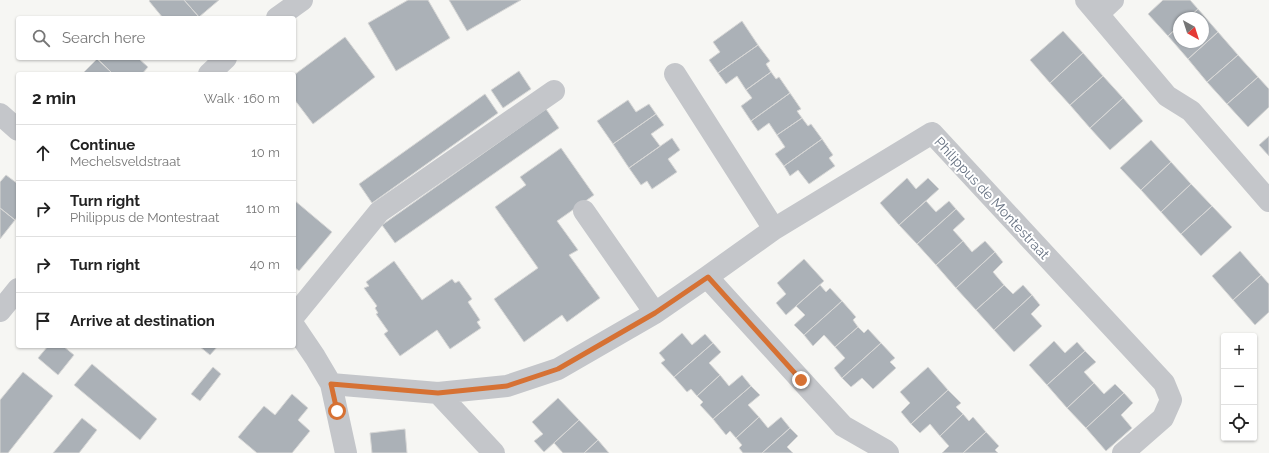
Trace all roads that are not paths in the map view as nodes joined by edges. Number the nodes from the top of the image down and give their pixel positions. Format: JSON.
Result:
{"nodes":[{"id":1,"x":302,"y":0,"type":"edge"},
{"id":2,"x":1099,"y":5,"type":"edge"},
{"id":3,"x":280,"y":16,"type":"edge"},
{"id":4,"x":224,"y":60,"type":"edge"},
{"id":5,"x":211,"y":72,"type":"edge"},
{"id":6,"x":675,"y":74,"type":"dead end"},
{"id":7,"x":554,"y":91,"type":"dead end"},
{"id":8,"x":0,"y":114,"type":"edge"},
{"id":9,"x":16,"y":128,"type":"edge"},
{"id":10,"x":1269,"y":201,"type":"edge"},
{"id":11,"x":584,"y":211,"type":"dead end"},
{"id":12,"x":774,"y":229,"type":"junction"},
{"id":13,"x":708,"y":277,"type":"junction"},
{"id":14,"x":16,"y":291,"type":"edge"},
{"id":15,"x":0,"y":311,"type":"edge"},
{"id":16,"x":655,"y":313,"type":"junction"},
{"id":17,"x":296,"y":314,"type":"edge"},
{"id":18,"x":296,"y":329,"type":"edge"},
{"id":19,"x":331,"y":384,"type":"junction"},
{"id":20,"x":438,"y":393,"type":"junction"},
{"id":21,"x":346,"y":453,"type":"edge"},
{"id":22,"x":494,"y":453,"type":"edge"},
{"id":23,"x":888,"y":453,"type":"edge"},
{"id":24,"x":1123,"y":453,"type":"edge"}],
"edges":[{"from":1,"to":3,"type":"street"},
{"from":2,"to":10,"type":"street"},
{"from":4,"to":5,"type":"street"},
{"from":6,"to":12,"type":"street"},
{"from":7,"to":17,"type":"street"},
{"from":8,"to":9,"type":"street"},
{"from":11,"to":16,"type":"street"},
{"from":12,"to":13,"type":"street","name":"Philippus de Montestraat"},
{"from":12,"to":24,"type":"street","name":"Philippus de Montestraat"},
{"from":13,"to":16,"type":"street","name":"Philippus de Montestraat"},
{"from":13,"to":23,"type":"street"},
{"from":14,"to":15,"type":"street"},
{"from":16,"to":20,"type":"street","name":"Philippus de Montestraat"},
{"from":18,"to":19,"type":"street"},
{"from":19,"to":20,"type":"street","name":"Philippus de Montestraat"},
{"from":19,"to":21,"type":"street"},
{"from":20,"to":22,"type":"street"}]}
